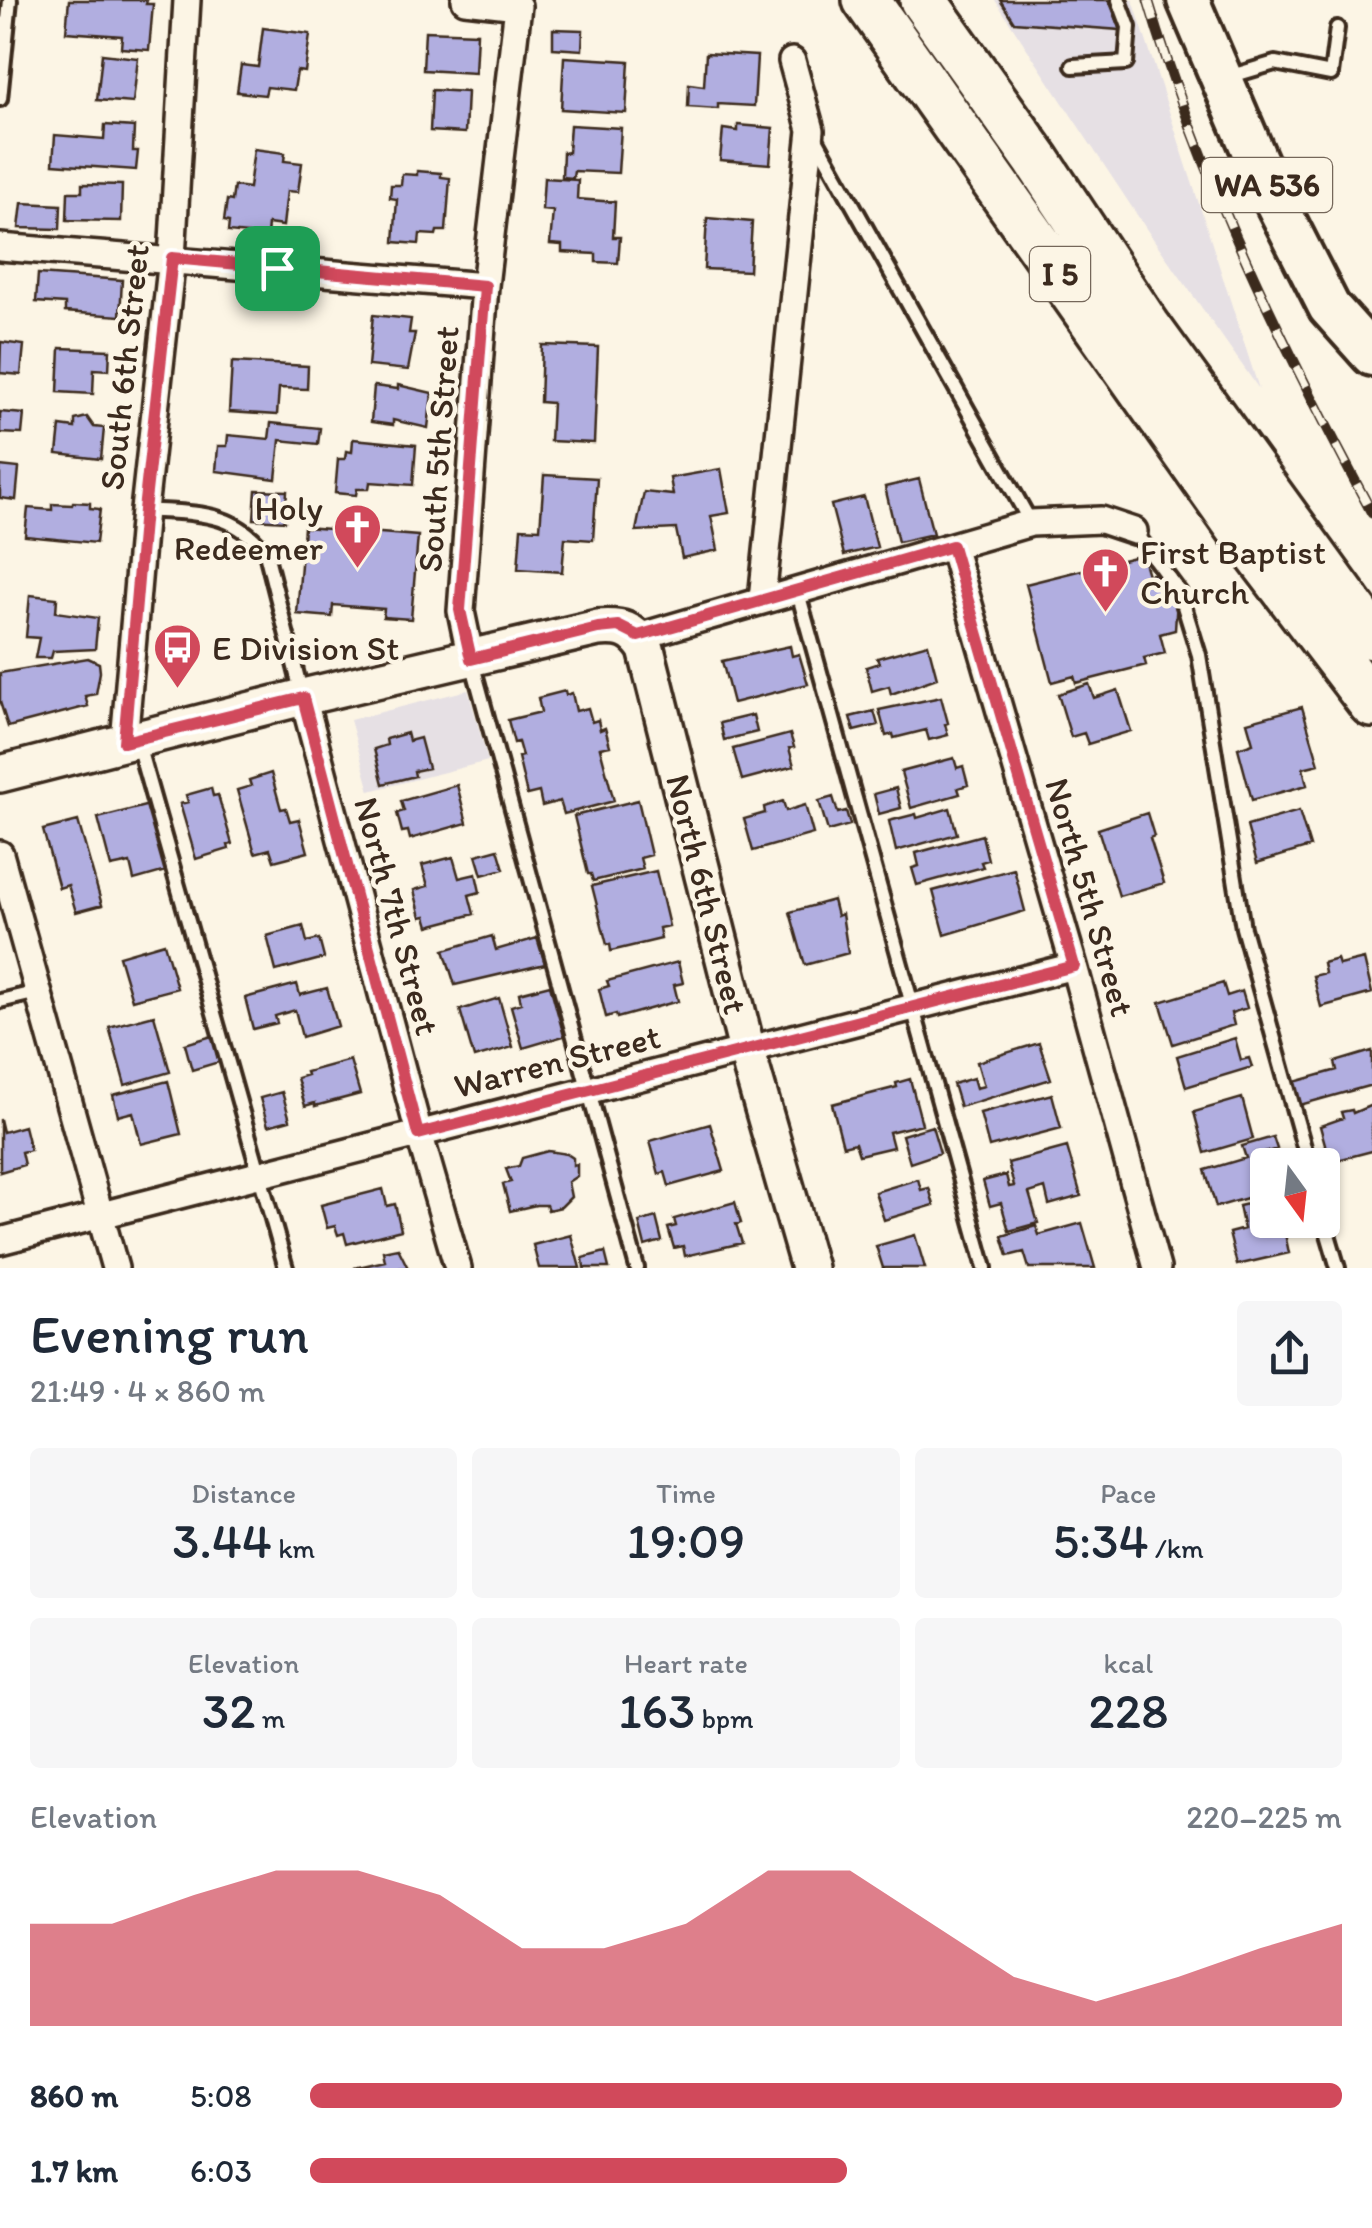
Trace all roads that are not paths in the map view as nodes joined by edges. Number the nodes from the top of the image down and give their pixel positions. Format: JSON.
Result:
{"nodes":[{"id":1,"x":10,"y":0,"type":"edge"},
{"id":2,"x":187,"y":0,"type":"edge"},
{"id":3,"x":465,"y":0,"type":"edge"},
{"id":4,"x":835,"y":0,"type":"edge"},
{"id":5,"x":866,"y":0,"type":"edge"},
{"id":6,"x":923,"y":0,"type":"edge"},
{"id":7,"x":954,"y":0,"type":"edge"},
{"id":8,"x":1118,"y":0,"type":"edge"},
{"id":9,"x":1188,"y":0,"type":"edge"},
{"id":10,"x":1336,"y":28,"type":"dead end"},
{"id":11,"x":792,"y":61,"type":"dead end"},
{"id":12,"x":1073,"y":66,"type":"dead end"},
{"id":13,"x":1221,"y":80,"type":"junction"},
{"id":14,"x":0,"y":100,"type":"edge"},
{"id":15,"x":811,"y":130,"type":"junction"},
{"id":16,"x":1036,"y":160,"type":"junction"},
{"id":17,"x":0,"y":247,"type":"edge"},
{"id":18,"x":172,"y":258,"type":"junction"},
{"id":19,"x":485,"y":286,"type":"junction"},
{"id":20,"x":1372,"y":355,"type":"edge"},
{"id":21,"x":144,"y":510,"type":"junction"},
{"id":22,"x":1031,"y":523,"type":"junction"},
{"id":23,"x":1134,"y":531,"type":"joint"},
{"id":24,"x":952,"y":546,"type":"junction"},
{"id":25,"x":1254,"y":549,"type":"junction"},
{"id":26,"x":797,"y":589,"type":"junction"},
{"id":27,"x":762,"y":598,"type":"junction"},
{"id":28,"x":638,"y":636,"type":"junction"},
{"id":29,"x":1372,"y":636,"type":"edge"},
{"id":30,"x":471,"y":659,"type":"junction"},
{"id":31,"x":303,"y":698,"type":"junction"},
{"id":32,"x":1372,"y":704,"type":"edge"},
{"id":33,"x":130,"y":740,"type":"junction"},
{"id":34,"x":0,"y":774,"type":"edge"},
{"id":35,"x":0,"y":854,"type":"edge"},
{"id":36,"x":1074,"y":966,"type":"junction"},
{"id":37,"x":38,"y":992,"type":"junction"},
{"id":38,"x":0,"y":1002,"type":"edge"},
{"id":39,"x":912,"y":1007,"type":"junction"},
{"id":40,"x":746,"y":1048,"type":"junction"},
{"id":41,"x":586,"y":1090,"type":"junction"},
{"id":42,"x":418,"y":1134,"type":"junction"},
{"id":43,"x":1304,"y":1148,"type":"edge"},
{"id":44,"x":260,"y":1174,"type":"junction"},
{"id":45,"x":100,"y":1215,"type":"junction"},
{"id":46,"x":1329,"y":1238,"type":"edge"},
{"id":47,"x":0,"y":1240,"type":"edge"},
{"id":48,"x":114,"y":1268,"type":"edge"},
{"id":49,"x":286,"y":1268,"type":"edge"},
{"id":50,"x":458,"y":1268,"type":"edge"},
{"id":51,"x":637,"y":1268,"type":"edge"},
{"id":52,"x":809,"y":1268,"type":"edge"},
{"id":53,"x":985,"y":1268,"type":"edge"},
{"id":54,"x":1157,"y":1268,"type":"edge"},
{"id":55,"x":1338,"y":1268,"type":"edge"}],
"edges":[{"from":1,"to":14,"type":"lane"},
{"from":2,"to":18,"type":"street","name":"South 6th Street"},
{"from":3,"to":19,"type":"street","name":"South 5th Street"},
{"from":4,"to":25,"type":"highway"},
{"from":5,"to":25,"type":"highway","number":"I 5"},
{"from":6,"to":16,"type":"highway","number":"I 5"},
{"from":7,"to":16,"type":"highway"},
{"from":8,"to":12,"type":"lane"},
{"from":9,"to":13,"type":"main road","number":"WA 536"},
{"from":10,"to":13,"type":"lane"},
{"from":11,"to":15,"type":"street"},
{"from":13,"to":20,"type":"main road","number":"WA 536"},
{"from":15,"to":22,"type":"lane"},
{"from":15,"to":27,"type":"street"},
{"from":16,"to":29,"type":"highway","number":"I 5"},
{"from":17,"to":18,"type":"street"},
{"from":18,"to":19,"type":"street"},
{"from":18,"to":21,"type":"street","name":"South 6th Street"},
{"from":19,"to":30,"type":"street","name":"South 5th Street"},
{"from":21,"to":31,"type":"lane"},
{"from":21,"to":33,"type":"street","name":"South 6th Street"},
{"from":22,"to":23,"type":"street"},
{"from":22,"to":24,"type":"street"},
{"from":23,"to":43,"type":"lane"},
{"from":24,"to":26,"type":"street"},
{"from":24,"to":36,"type":"street","name":"North 5th Street"},
{"from":25,"to":32,"type":"highway","number":"I 5"},
{"from":26,"to":27,"type":"street"},
{"from":26,"to":39,"type":"lane"},
{"from":27,"to":28,"type":"street"},
{"from":28,"to":30,"type":"street"},
{"from":28,"to":40,"type":"street","name":"North 6th Street"},
{"from":30,"to":31,"type":"street"},
{"from":30,"to":41,"type":"lane"},
{"from":31,"to":33,"type":"street"},
{"from":31,"to":42,"type":"street","name":"North 7th Street"},
{"from":33,"to":34,"type":"street"},
{"from":33,"to":44,"type":"lane"},
{"from":35,"to":37,"type":"street"},
{"from":36,"to":39,"type":"street","name":"Warren Street"},
{"from":36,"to":54,"type":"street","name":"North 5th Street"},
{"from":37,"to":38,"type":"lane"},
{"from":37,"to":45,"type":"street"},
{"from":39,"to":40,"type":"street","name":"Warren Street"},
{"from":39,"to":53,"type":"lane"},
{"from":40,"to":41,"type":"street","name":"Warren Street"},
{"from":40,"to":52,"type":"street","name":"North 6th Street"},
{"from":41,"to":42,"type":"street","name":"Warren Street"},
{"from":41,"to":51,"type":"lane"},
{"from":42,"to":44,"type":"street","name":"Warren Street"},
{"from":42,"to":50,"type":"street","name":"North 7th Street"},
{"from":44,"to":45,"type":"street","name":"Warren Street"},
{"from":44,"to":49,"type":"lane"},
{"from":45,"to":47,"type":"street","name":"Warren Street"},
{"from":45,"to":48,"type":"street"},
{"from":46,"to":55,"type":"lane"}]}
